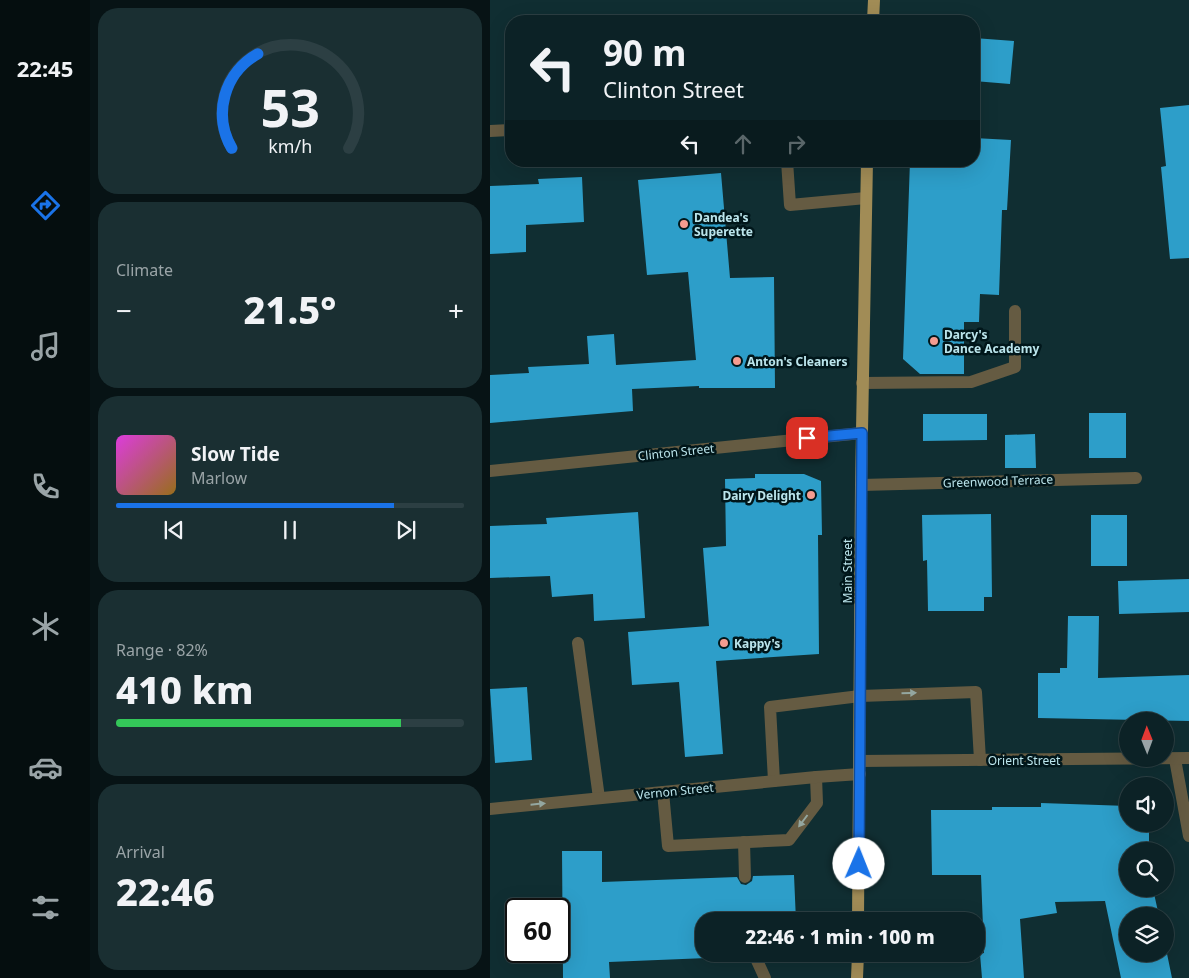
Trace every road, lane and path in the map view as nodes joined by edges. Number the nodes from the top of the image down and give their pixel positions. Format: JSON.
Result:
{"nodes":[{"id":1,"x":874,"y":0,"type":"edge"},
{"id":2,"x":873,"y":15,"type":"edge"},
{"id":3,"x":505,"y":130,"type":"edge"},
{"id":4,"x":490,"y":131,"type":"edge"},
{"id":5,"x":787,"y":167,"type":"edge"},
{"id":6,"x":868,"y":167,"type":"edge"},
{"id":7,"x":866,"y":198,"type":"junction"},
{"id":8,"x":1014,"y":311,"type":"dead end"},
{"id":9,"x":862,"y":383,"type":"junction"},
{"id":10,"x":862,"y":433,"type":"junction"},
{"id":11,"x":490,"y":471,"type":"edge"},
{"id":12,"x":1136,"y":478,"type":"dead end"},
{"id":13,"x":861,"y":485,"type":"junction"},
{"id":14,"x":578,"y":642,"type":"dead end"},
{"id":15,"x":860,"y":696,"type":"junction"},
{"id":16,"x":1189,"y":758,"type":"edge"},
{"id":17,"x":980,"y":760,"type":"junction"},
{"id":18,"x":1175,"y":760,"type":"junction"},
{"id":19,"x":860,"y":761,"type":"junction"},
{"id":20,"x":860,"y":774,"type":"junction"},
{"id":21,"x":816,"y":777,"type":"junction"},
{"id":22,"x":774,"y":781,"type":"junction"},
{"id":23,"x":663,"y":792,"type":"junction"},
{"id":24,"x":599,"y":798,"type":"junction"},
{"id":25,"x":490,"y":809,"type":"edge"},
{"id":26,"x":1189,"y":836,"type":"edge"},
{"id":27,"x":744,"y":842,"type":"junction"},
{"id":28,"x":745,"y":877,"type":"dead end"},
{"id":29,"x":858,"y":912,"type":"edge"},
{"id":30,"x":758,"y":962,"type":"edge"},
{"id":31,"x":858,"y":962,"type":"edge"},
{"id":32,"x":765,"y":978,"type":"edge"},
{"id":33,"x":858,"y":978,"type":"edge"}],
"edges":[{"from":1,"to":2,"type":"main road"},
{"from":3,"to":4,"type":"street"},
{"from":5,"to":7,"type":"street"},
{"from":6,"to":7,"type":"main road","name":"Main Street"},
{"from":7,"to":9,"type":"main road","name":"Main Street"},
{"from":8,"to":9,"type":"street"},
{"from":9,"to":10,"type":"main road","name":"Main Street"},
{"from":10,"to":11,"type":"street","name":"Clinton Street"},
{"from":10,"to":13,"type":"main road","name":"Main Street"},
{"from":12,"to":13,"type":"street","name":"Greenwood Terrace"},
{"from":13,"to":15,"type":"main road","name":"Main Street"},
{"from":14,"to":24,"type":"street"},
{"from":15,"to":17,"type":"street","one_way":true},
{"from":15,"to":19,"type":"main road","name":"Main Street"},
{"from":15,"to":22,"type":"street"},
{"from":16,"to":18,"type":"street","name":"Orient Street"},
{"from":17,"to":18,"type":"street","name":"Orient Street"},
{"from":17,"to":19,"type":"street","name":"Orient Street"},
{"from":18,"to":26,"type":"street"},
{"from":19,"to":20,"type":"main road","name":"Main Street"},
{"from":20,"to":21,"type":"street","name":"Vernon Street"},
{"from":20,"to":29,"type":"main road","name":"Main Street"},
{"from":21,"to":22,"type":"street","name":"Vernon Street"},
{"from":21,"to":27,"type":"street","one_way":true},
{"from":22,"to":23,"type":"street","name":"Vernon Street"},
{"from":23,"to":24,"type":"street","name":"Vernon Street"},
{"from":23,"to":27,"type":"street"},
{"from":25,"to":24,"type":"street","name":"Vernon Street","one_way":true},
{"from":27,"to":28,"type":"street"},
{"from":30,"to":32,"type":"street"},
{"from":31,"to":33,"type":"main road"}]}
